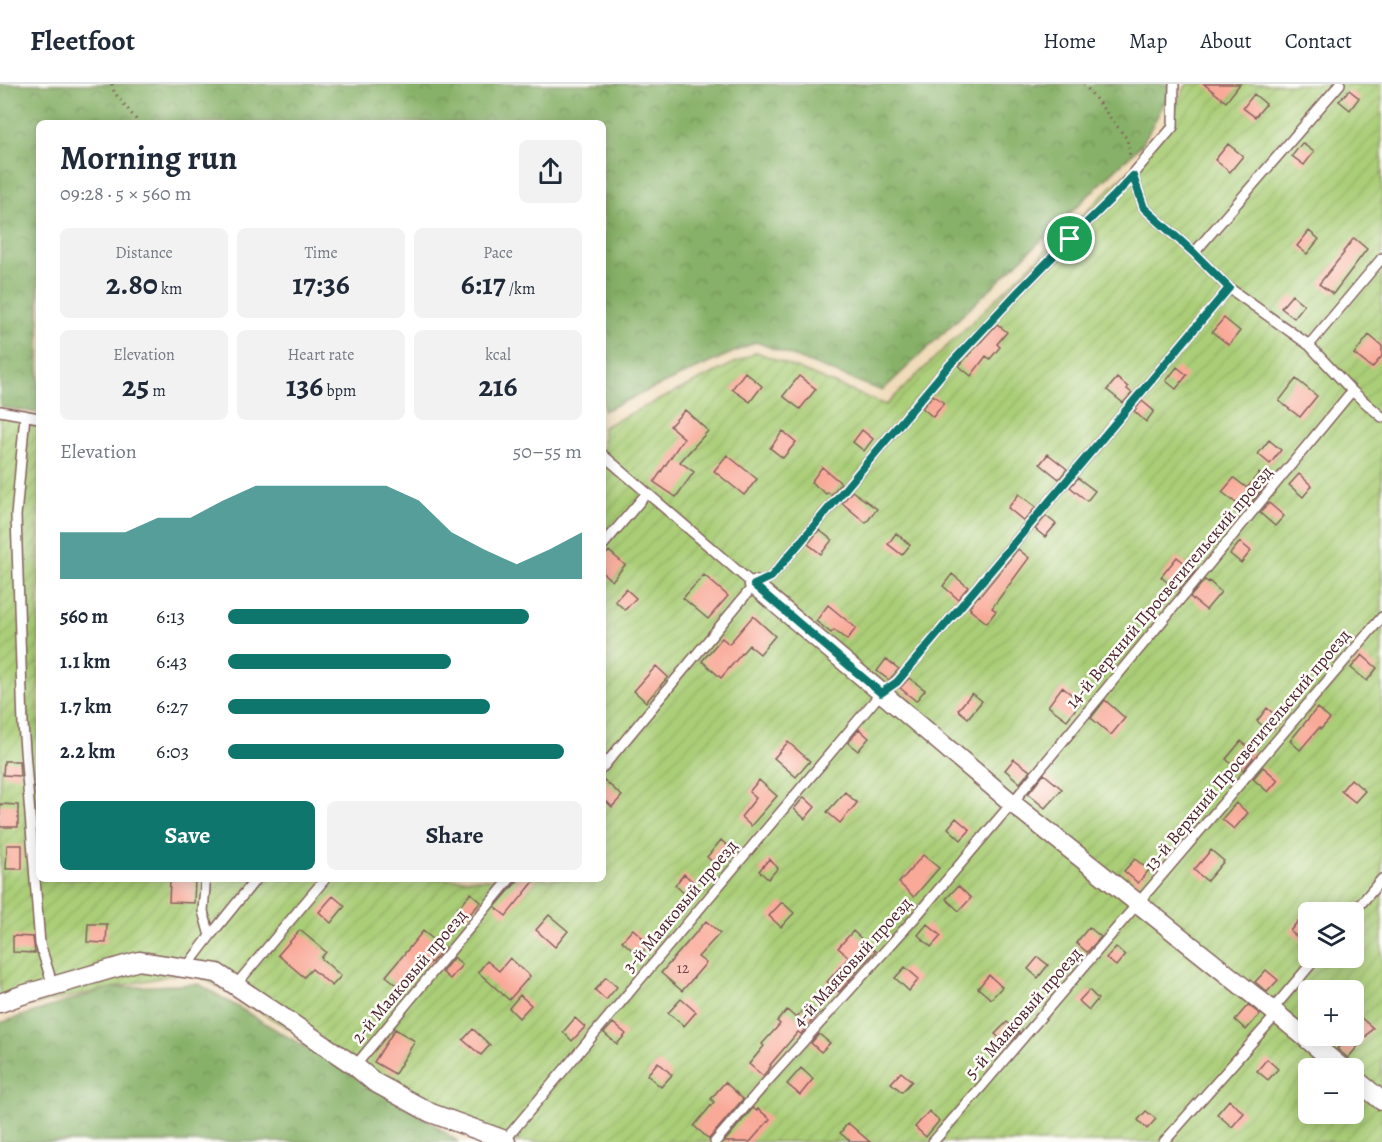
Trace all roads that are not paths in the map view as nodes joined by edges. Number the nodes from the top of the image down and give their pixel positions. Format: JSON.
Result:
{"nodes":[{"id":1,"x":1174,"y":84,"type":"edge"},
{"id":2,"x":1340,"y":84,"type":"edge"},
{"id":3,"x":1133,"y":176,"type":"junction"},
{"id":4,"x":1194,"y":253,"type":"junction"},
{"id":5,"x":1382,"y":258,"type":"edge"},
{"id":6,"x":1229,"y":288,"type":"junction"},
{"id":7,"x":1309,"y":345,"type":"junction"},
{"id":8,"x":1352,"y":391,"type":"junction"},
{"id":9,"x":0,"y":411,"type":"edge"},
{"id":10,"x":25,"y":415,"type":"junction"},
{"id":11,"x":36,"y":417,"type":"edge"},
{"id":12,"x":1382,"y":417,"type":"edge"},
{"id":13,"x":606,"y":458,"type":"edge"},
{"id":14,"x":647,"y":493,"type":"junction"},
{"id":15,"x":606,"y":541,"type":"edge"},
{"id":16,"x":754,"y":585,"type":"junction"},
{"id":17,"x":1382,"y":617,"type":"edge"},
{"id":18,"x":881,"y":693,"type":"junction"},
{"id":19,"x":606,"y":763,"type":"edge"},
{"id":20,"x":1012,"y":803,"type":"junction"},
{"id":21,"x":1382,"y":879,"type":"edge"},
{"id":22,"x":205,"y":882,"type":"edge"},
{"id":23,"x":254,"y":882,"type":"edge"},
{"id":24,"x":323,"y":882,"type":"edge"},
{"id":25,"x":508,"y":882,"type":"edge"},
{"id":26,"x":1363,"y":902,"type":"edge"},
{"id":27,"x":1138,"y":904,"type":"junction"},
{"id":28,"x":210,"y":936,"type":"junction"},
{"id":29,"x":1309,"y":968,"type":"edge"},
{"id":30,"x":185,"y":969,"type":"junction"},
{"id":31,"x":53,"y":986,"type":"junction"},
{"id":32,"x":236,"y":986,"type":"junction"},
{"id":33,"x":0,"y":1003,"type":"edge"},
{"id":34,"x":1275,"y":1012,"type":"junction"},
{"id":35,"x":1330,"y":1058,"type":"edge"},
{"id":36,"x":355,"y":1066,"type":"junction"},
{"id":37,"x":1364,"y":1086,"type":"edge"},
{"id":38,"x":1382,"y":1101,"type":"edge"},
{"id":39,"x":505,"y":1141,"type":"edge"},
{"id":40,"x":715,"y":1142,"type":"edge"},
{"id":41,"x":933,"y":1142,"type":"edge"},
{"id":42,"x":1164,"y":1142,"type":"edge"}],
"edges":[{"from":1,"to":3,"type":"lane"},
{"from":2,"to":4,"type":"lane"},
{"from":3,"to":4,"type":"lane"},
{"from":3,"to":16,"type":"lane"},
{"from":4,"to":6,"type":"lane"},
{"from":5,"to":7,"type":"lane"},
{"from":6,"to":7,"type":"lane"},
{"from":6,"to":18,"type":"lane","name":"3-й Маяковый проезд"},
{"from":7,"to":8,"type":"lane"},
{"from":8,"to":12,"type":"lane"},
{"from":8,"to":20,"type":"lane","name":"14-й Верхний Просветительский проезд"},
{"from":9,"to":10,"type":"lane"},
{"from":10,"to":11,"type":"lane"},
{"from":10,"to":31,"type":"lane"},
{"from":13,"to":14,"type":"lane"},
{"from":14,"to":15,"type":"lane"},
{"from":14,"to":16,"type":"lane"},
{"from":16,"to":18,"type":"street"},
{"from":16,"to":19,"type":"lane"},
{"from":17,"to":27,"type":"lane","name":"13-й Верхний Просветительский проезд"},
{"from":18,"to":20,"type":"street"},
{"from":18,"to":39,"type":"lane","name":"3-й Маяковый проезд"},
{"from":20,"to":27,"type":"street"},
{"from":20,"to":40,"type":"lane","name":"4-й Маяковый проезд"},
{"from":21,"to":26,"type":"lane"},
{"from":22,"to":28,"type":"lane"},
{"from":23,"to":28,"type":"lane"},
{"from":24,"to":32,"type":"lane"},
{"from":25,"to":36,"type":"lane","name":"2-й Маяковый проезд"},
{"from":27,"to":34,"type":"street"},
{"from":27,"to":41,"type":"lane","name":"5-й Маяковый проезд"},
{"from":28,"to":30,"type":"lane"},
{"from":29,"to":34,"type":"lane"},
{"from":30,"to":31,"type":"street"},
{"from":30,"to":32,"type":"street"},
{"from":31,"to":33,"type":"street"},
{"from":32,"to":36,"type":"street"},
{"from":34,"to":35,"type":"street"},
{"from":34,"to":42,"type":"lane"},
{"from":36,"to":39,"type":"street"},
{"from":37,"to":38,"type":"street"}]}
